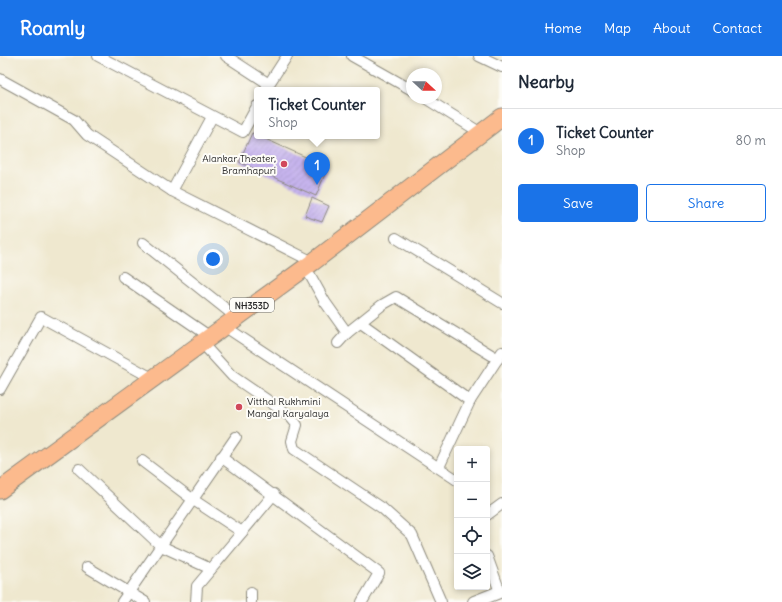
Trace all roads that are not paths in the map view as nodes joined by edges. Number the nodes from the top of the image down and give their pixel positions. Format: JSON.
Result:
{"nodes":[{"id":1,"x":98,"y":56,"type":"edge"},
{"id":2,"x":226,"y":56,"type":"edge"},
{"id":3,"x":287,"y":56,"type":"edge"},
{"id":4,"x":352,"y":56,"type":"edge"},
{"id":5,"x":479,"y":56,"type":"edge"},
{"id":6,"x":502,"y":67,"type":"edge"},
{"id":7,"x":0,"y":80,"type":"edge"},
{"id":8,"x":267,"y":87,"type":"edge"},
{"id":9,"x":406,"y":87,"type":"edge"},
{"id":10,"x":435,"y":104,"type":"edge"},
{"id":11,"x":254,"y":112,"type":"edge"},
{"id":12,"x":502,"y":116,"type":"edge"},
{"id":13,"x":212,"y":117,"type":"junction"},
{"id":14,"x":481,"y":132,"type":"junction"},
{"id":15,"x":172,"y":191,"type":"junction"},
{"id":16,"x":396,"y":238,"type":"dead end"},
{"id":17,"x":143,"y":243,"type":"dead end"},
{"id":18,"x":309,"y":264,"type":"junction"},
{"id":19,"x":123,"y":277,"type":"dead end"},
{"id":20,"x":502,"y":303,"type":"edge"},
{"id":21,"x":230,"y":321,"type":"junction"},
{"id":22,"x":361,"y":323,"type":"junction"},
{"id":23,"x":347,"y":333,"type":"junction"},
{"id":24,"x":205,"y":339,"type":"junction"},
{"id":25,"x":338,"y":343,"type":"dead end"},
{"id":26,"x":500,"y":356,"type":"edge"},
{"id":27,"x":152,"y":378,"type":"junction"},
{"id":28,"x":0,"y":389,"type":"edge"},
{"id":29,"x":470,"y":401,"type":"junction"},
{"id":30,"x":236,"y":438,"type":"dead end"},
{"id":31,"x":221,"y":457,"type":"junction"},
{"id":32,"x":142,"y":461,"type":"dead end"},
{"id":33,"x":439,"y":467,"type":"junction"},
{"id":34,"x":79,"y":469,"type":"dead end"},
{"id":35,"x":454,"y":478,"type":"edge"},
{"id":36,"x":0,"y":490,"type":"edge"},
{"id":37,"x":274,"y":494,"type":"junction"},
{"id":38,"x":192,"y":499,"type":"junction"},
{"id":39,"x":502,"y":504,"type":"edge"},
{"id":40,"x":490,"y":513,"type":"edge"},
{"id":41,"x":242,"y":532,"type":"junction"},
{"id":42,"x":161,"y":546,"type":"junction"},
{"id":43,"x":490,"y":564,"type":"edge"},
{"id":44,"x":87,"y":567,"type":"dead end"},
{"id":45,"x":211,"y":569,"type":"junction"},
{"id":46,"x":501,"y":591,"type":"edge"},
{"id":47,"x":129,"y":592,"type":"junction"},
{"id":48,"x":122,"y":602,"type":"edge"},
{"id":49,"x":145,"y":602,"type":"edge"},
{"id":50,"x":196,"y":602,"type":"edge"},
{"id":51,"x":362,"y":602,"type":"edge"},
{"id":52,"x":441,"y":602,"type":"edge"},
{"id":53,"x":474,"y":602,"type":"edge"}],
"edges":[{"from":1,"to":13,"type":"street"},
{"from":2,"to":8,"type":"street"},
{"from":3,"to":8,"type":"street"},
{"from":4,"to":9,"type":"street"},
{"from":5,"to":6,"type":"street"},
{"from":7,"to":15,"type":"street"},
{"from":10,"to":14,"type":"street"},
{"from":11,"to":13,"type":"street"},
{"from":12,"to":14,"type":"highway","number":"NH353D"},
{"from":13,"to":15,"type":"street"},
{"from":14,"to":18,"type":"highway","number":"NH353D"},
{"from":15,"to":18,"type":"street"},
{"from":16,"to":20,"type":"street"},
{"from":17,"to":21,"type":"street"},
{"from":18,"to":21,"type":"highway","number":"NH353D"},
{"from":18,"to":23,"type":"street"},
{"from":19,"to":24,"type":"street"},
{"from":21,"to":24,"type":"highway","number":"NH353D"},
{"from":21,"to":33,"type":"street"},
{"from":22,"to":23,"type":"street"},
{"from":22,"to":26,"type":"street"},
{"from":22,"to":29,"type":"street"},
{"from":23,"to":25,"type":"street"},
{"from":24,"to":27,"type":"highway","number":"NH353D"},
{"from":24,"to":52,"type":"street"},
{"from":26,"to":29,"type":"street"},
{"from":27,"to":28,"type":"street"},
{"from":27,"to":36,"type":"highway","number":"NH353D"},
{"from":29,"to":33,"type":"street"},
{"from":30,"to":31,"type":"street"},
{"from":31,"to":37,"type":"street"},
{"from":31,"to":38,"type":"street"},
{"from":32,"to":38,"type":"street"},
{"from":33,"to":35,"type":"street"},
{"from":34,"to":42,"type":"street"},
{"from":37,"to":41,"type":"street"},
{"from":37,"to":51,"type":"street"},
{"from":38,"to":41,"type":"street"},
{"from":38,"to":42,"type":"street"},
{"from":39,"to":40,"type":"street"},
{"from":41,"to":45,"type":"street"},
{"from":42,"to":45,"type":"street"},
{"from":42,"to":47,"type":"street"},
{"from":43,"to":46,"type":"street"},
{"from":44,"to":47,"type":"street"},
{"from":45,"to":50,"type":"street"},
{"from":46,"to":53,"type":"street"},
{"from":47,"to":48,"type":"street"},
{"from":47,"to":49,"type":"street"}]}
